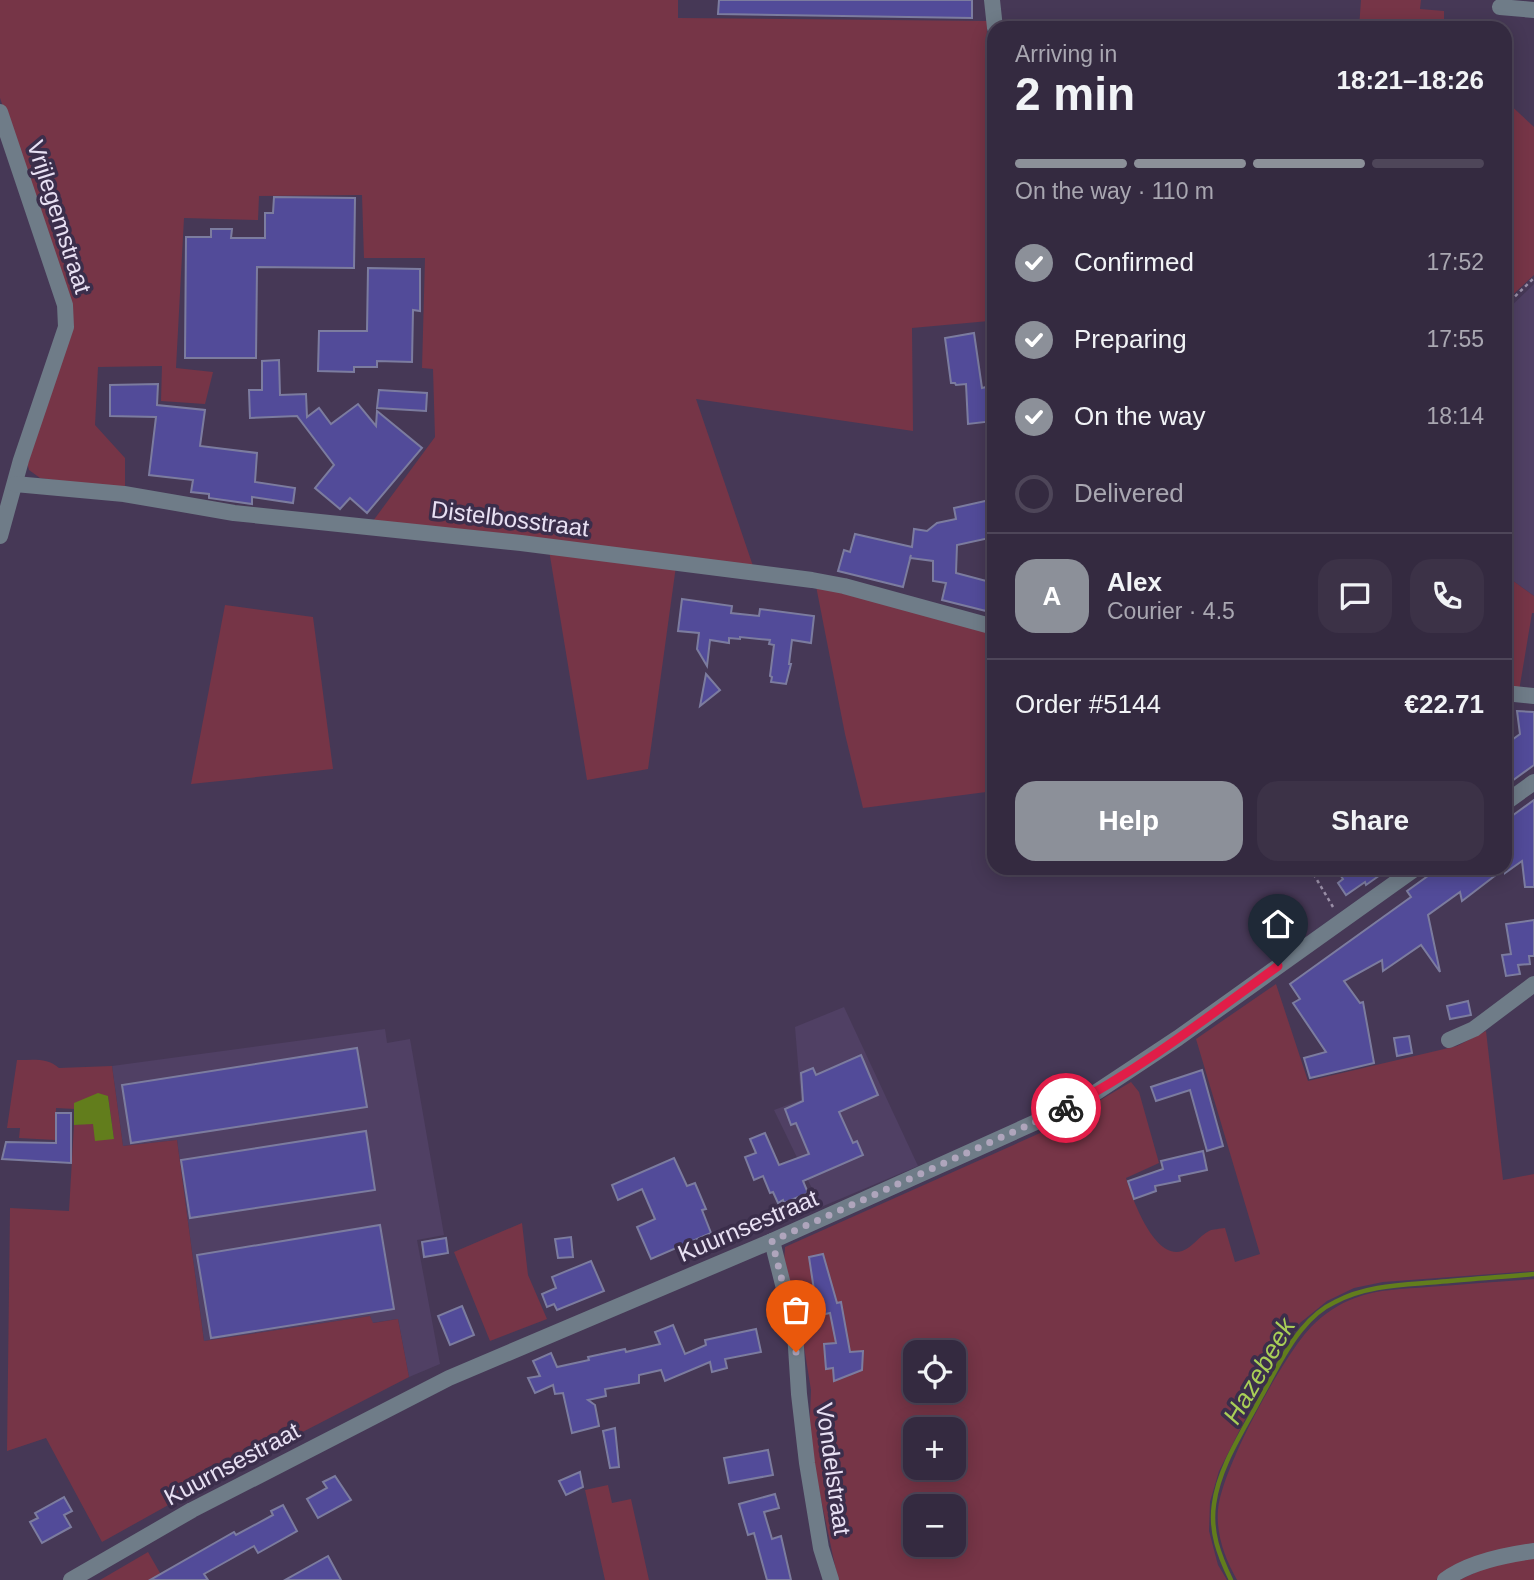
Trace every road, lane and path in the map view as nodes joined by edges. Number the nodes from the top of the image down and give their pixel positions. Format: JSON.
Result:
{"nodes":[{"id":1,"x":992,"y":0,"type":"edge"},
{"id":2,"x":1500,"y":7,"type":"dead end"},
{"id":3,"x":1534,"y":10,"type":"edge"},
{"id":4,"x":994,"y":21,"type":"edge"},
{"id":5,"x":0,"y":112,"type":"edge"},
{"id":6,"x":1534,"y":278,"type":"edge"},
{"id":7,"x":1512,"y":299,"type":"edge"},
{"id":8,"x":15,"y":484,"type":"junction"},
{"id":9,"x":0,"y":536,"type":"edge"},
{"id":10,"x":987,"y":625,"type":"edge"},
{"id":11,"x":1512,"y":694,"type":"edge"},
{"id":12,"x":1534,"y":696,"type":"edge"},
{"id":13,"x":1534,"y":782,"type":"edge"},
{"id":14,"x":1512,"y":798,"type":"edge"},
{"id":15,"x":1314,"y":875,"type":"edge"},
{"id":16,"x":1406,"y":875,"type":"edge"},
{"id":17,"x":1342,"y":922,"type":"junction"},
{"id":18,"x":1534,"y":984,"type":"edge"},
{"id":19,"x":1449,"y":1041,"type":"dead end"},
{"id":20,"x":772,"y":1241,"type":"junction"},
{"id":21,"x":1534,"y":1551,"type":"edge"},
{"id":22,"x":71,"y":1580,"type":"edge"},
{"id":23,"x":831,"y":1580,"type":"edge"},
{"id":24,"x":1445,"y":1580,"type":"edge"}],
"edges":[{"from":1,"to":4,"type":"street"},
{"from":2,"to":3,"type":"street"},
{"from":5,"to":8,"type":"street","name":"Vrijlegemstraat"},
{"from":6,"to":7,"type":"path"},
{"from":8,"to":9,"type":"street","name":"Vrijlegemstraat"},
{"from":8,"to":10,"type":"street","name":"Distelbosstraat"},
{"from":11,"to":12,"type":"street"},
{"from":13,"to":14,"type":"street"},
{"from":15,"to":17,"type":"path"},
{"from":16,"to":17,"type":"street","name":"Kuurnsestraat"},
{"from":17,"to":20,"type":"street","name":"Kuurnsestraat"},
{"from":18,"to":19,"type":"street"},
{"from":20,"to":22,"type":"street","name":"Kuurnsestraat"},
{"from":20,"to":23,"type":"street","name":"Vondelstraat"},
{"from":21,"to":24,"type":"street"}]}
